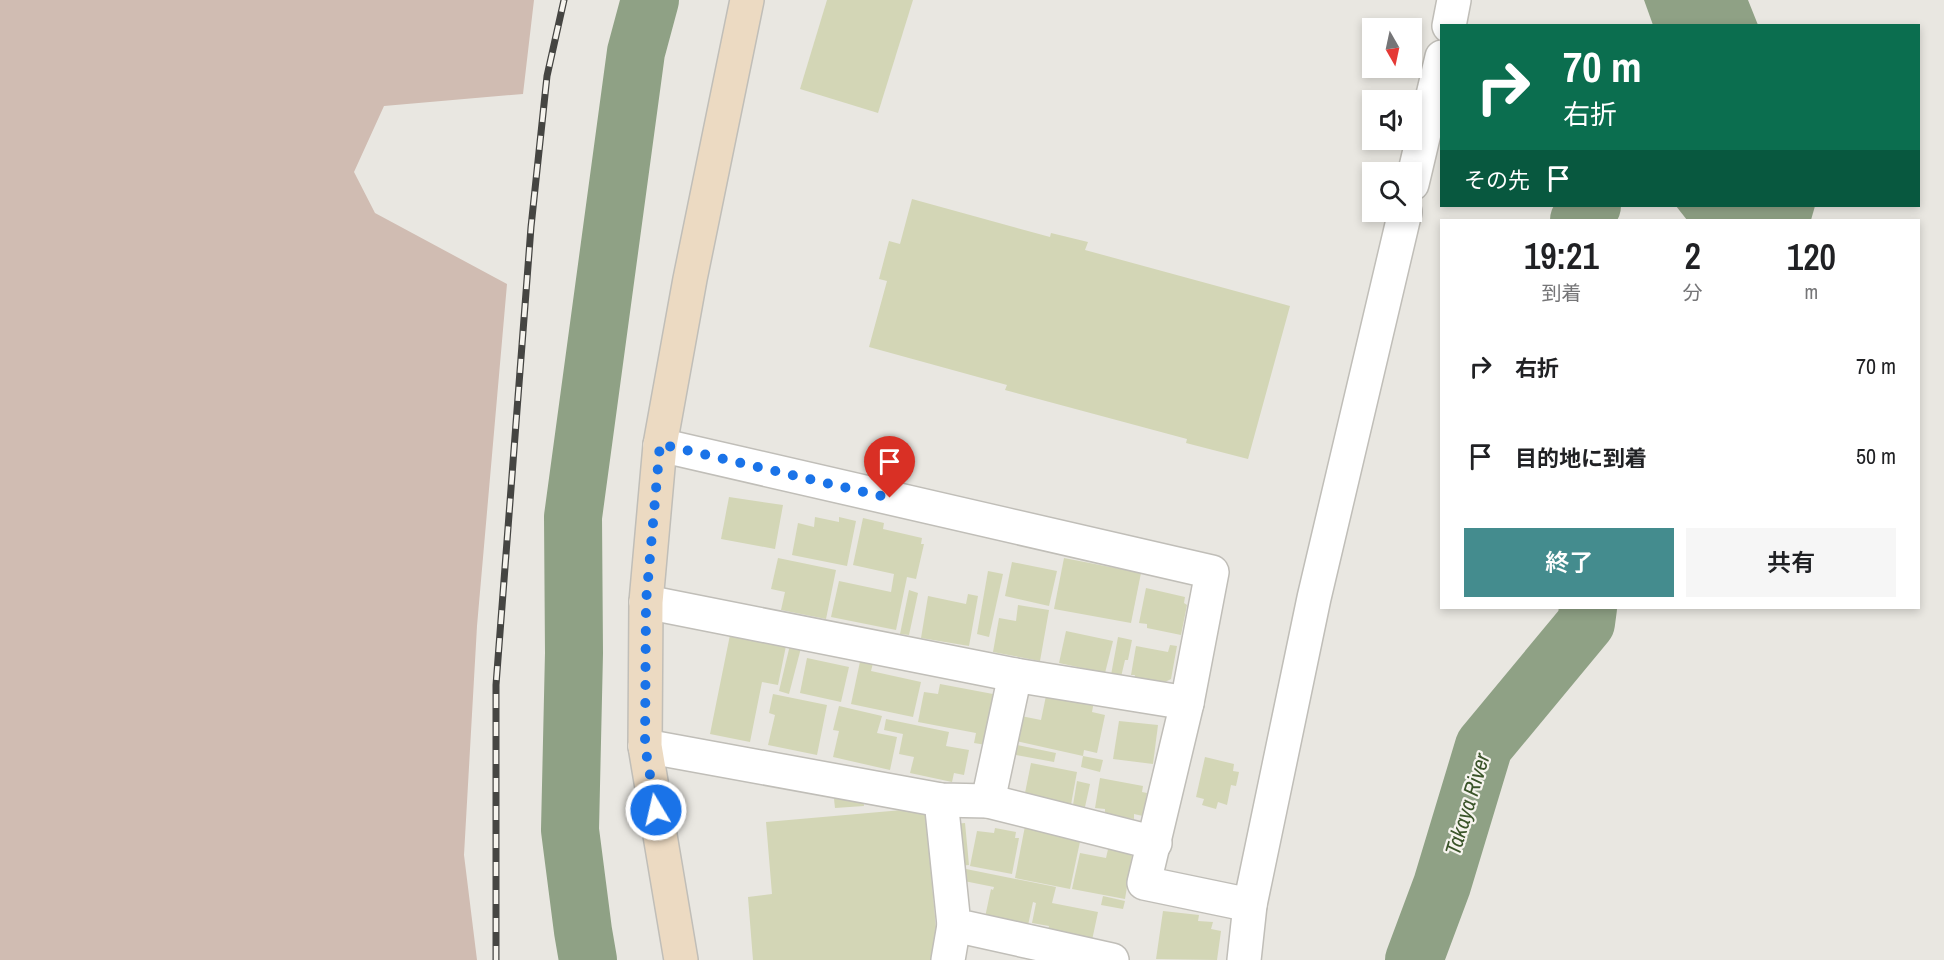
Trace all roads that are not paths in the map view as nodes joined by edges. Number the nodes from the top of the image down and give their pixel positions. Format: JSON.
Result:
{"nodes":[{"id":1,"x":747,"y":0,"type":"edge"},
{"id":2,"x":1454,"y":0,"type":"edge"},
{"id":3,"x":1449,"y":24,"type":"edge"},
{"id":4,"x":1440,"y":65,"type":"edge"},
{"id":5,"x":1417,"y":162,"type":"edge"},
{"id":6,"x":1403,"y":222,"type":"edge"},
{"id":7,"x":660,"y":444,"type":"junction"},
{"id":8,"x":646,"y":602,"type":"junction"},
{"id":9,"x":1015,"y":675,"type":"junction"},
{"id":10,"x":1186,"y":703,"type":"junction"},
{"id":11,"x":645,"y":746,"type":"junction"},
{"id":12,"x":941,"y":800,"type":"junction"},
{"id":13,"x":988,"y":801,"type":"junction"},
{"id":14,"x":1155,"y":843,"type":"junction"},
{"id":15,"x":1250,"y":905,"type":"junction"},
{"id":16,"x":954,"y":925,"type":"junction"},
{"id":17,"x":681,"y":960,"type":"edge"},
{"id":18,"x":948,"y":960,"type":"edge"},
{"id":19,"x":1112,"y":960,"type":"edge"},
{"id":20,"x":1244,"y":960,"type":"edge"}],
"edges":[{"from":1,"to":7,"type":"street"},
{"from":2,"to":3,"type":"street"},
{"from":4,"to":5,"type":"street"},
{"from":6,"to":15,"type":"street"},
{"from":7,"to":8,"type":"street"},
{"from":7,"to":10,"type":"street"},
{"from":8,"to":9,"type":"street"},
{"from":8,"to":11,"type":"street"},
{"from":9,"to":10,"type":"street"},
{"from":9,"to":13,"type":"street"},
{"from":10,"to":14,"type":"street"},
{"from":11,"to":12,"type":"street"},
{"from":11,"to":17,"type":"street"},
{"from":12,"to":13,"type":"street"},
{"from":12,"to":16,"type":"street"},
{"from":13,"to":14,"type":"street"},
{"from":14,"to":15,"type":"street"},
{"from":15,"to":20,"type":"street"},
{"from":16,"to":18,"type":"street"},
{"from":16,"to":19,"type":"street"}]}
